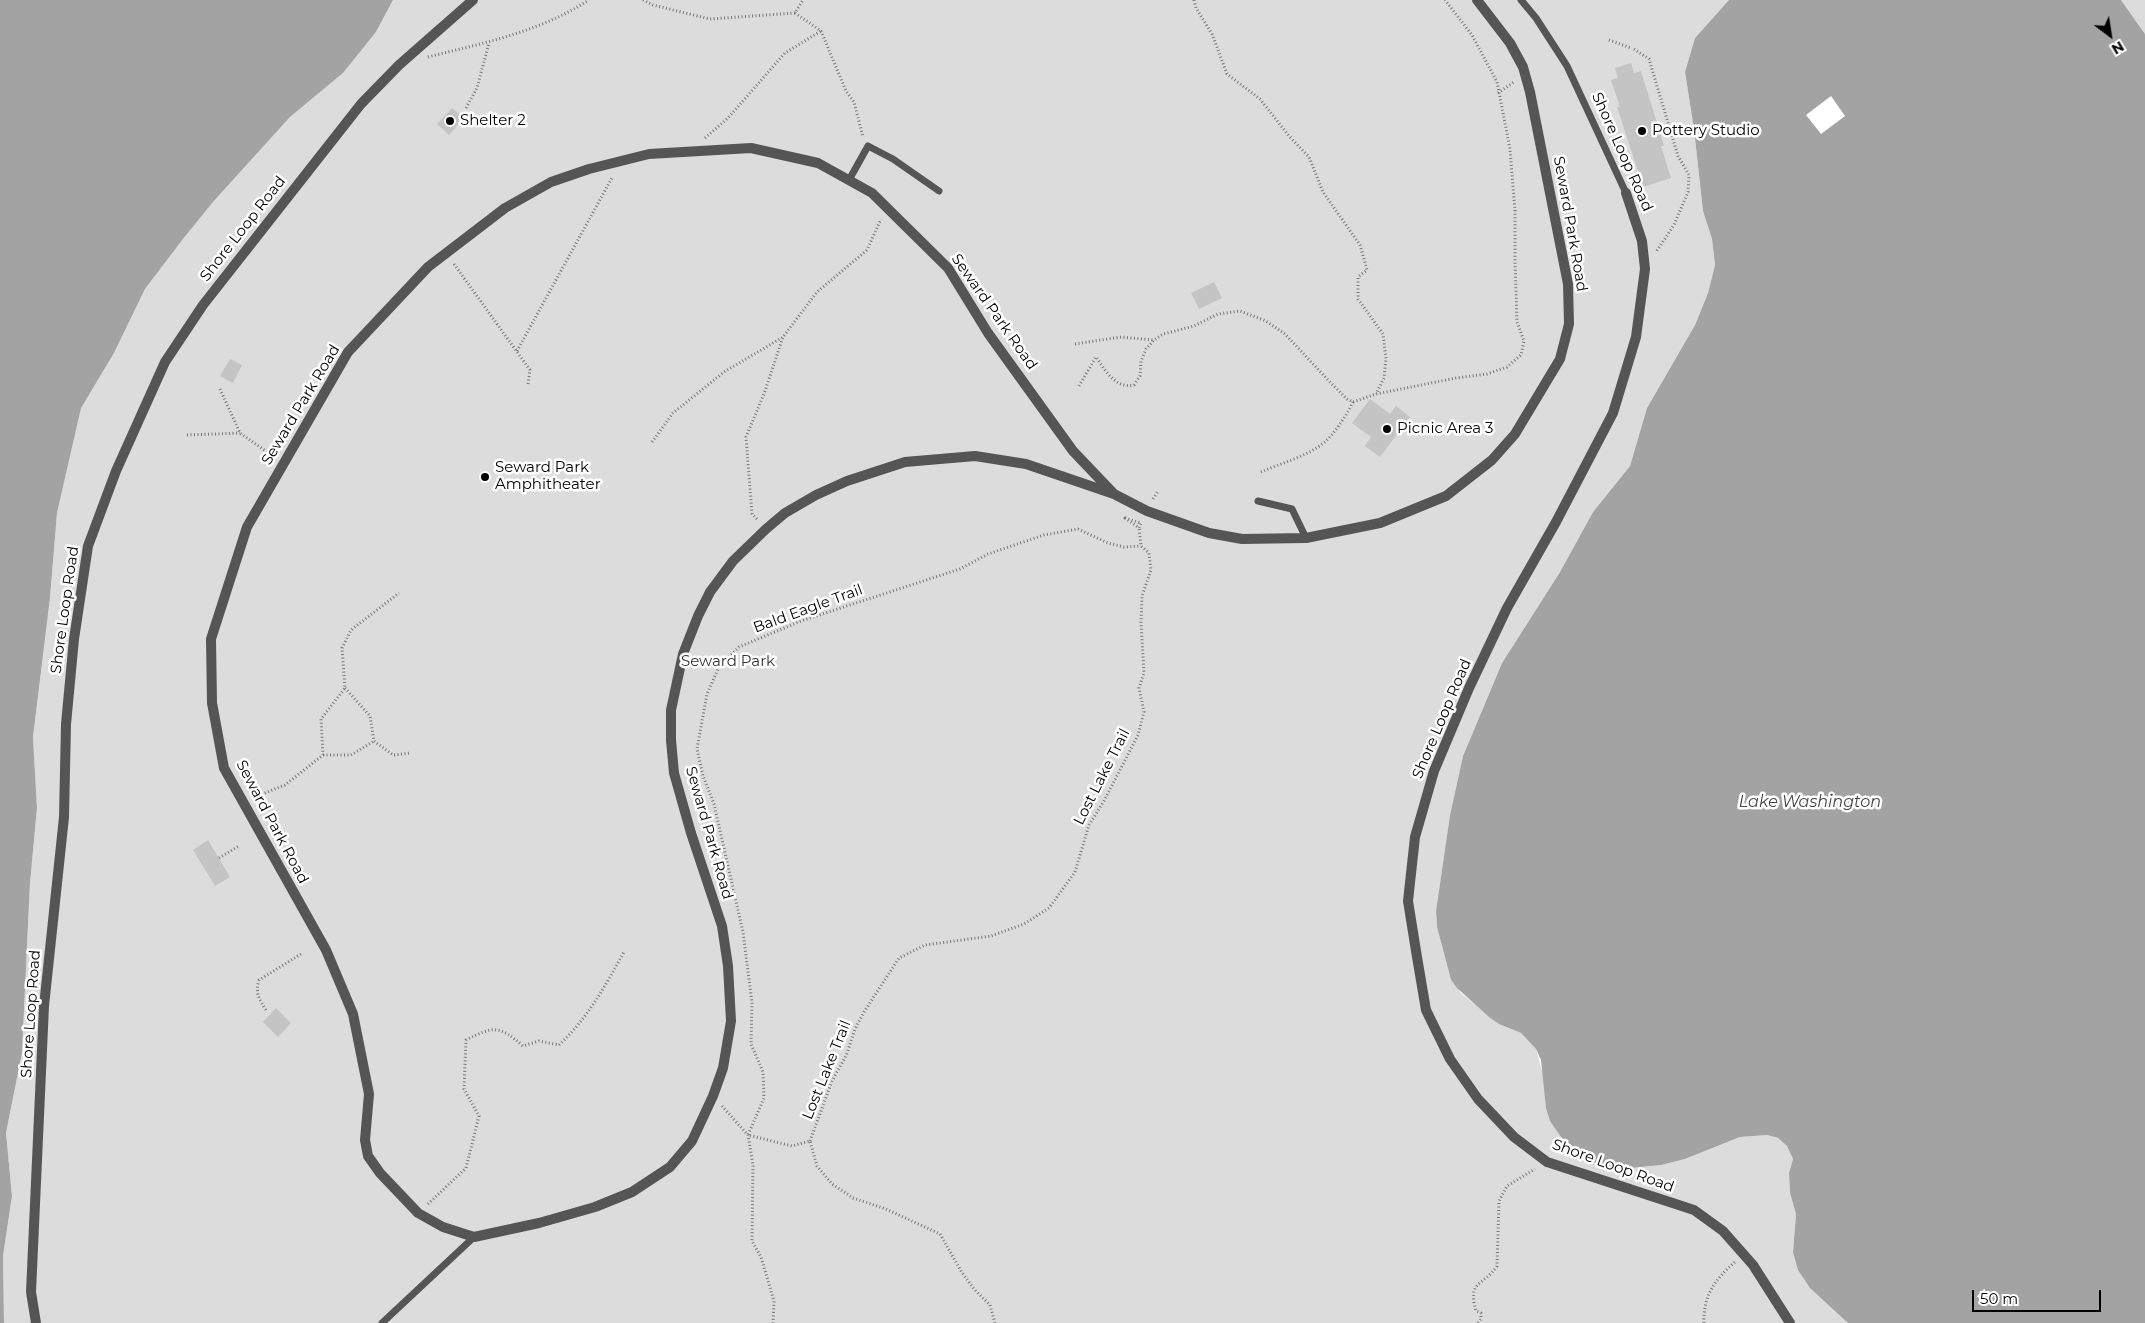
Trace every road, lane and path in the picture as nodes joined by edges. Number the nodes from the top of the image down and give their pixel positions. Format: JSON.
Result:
{"nodes":[{"id":1,"x":473,"y":0,"type":"edge"},
{"id":2,"x":589,"y":0,"type":"edge"},
{"id":3,"x":643,"y":0,"type":"edge"},
{"id":4,"x":803,"y":0,"type":"edge"},
{"id":5,"x":1194,"y":0,"type":"edge"},
{"id":6,"x":1445,"y":0,"type":"edge"},
{"id":7,"x":1478,"y":0,"type":"edge"},
{"id":8,"x":1521,"y":0,"type":"edge"},
{"id":9,"x":795,"y":13,"type":"junction"},
{"id":10,"x":821,"y":31,"type":"junction"},
{"id":11,"x":1609,"y":40,"type":"dead end"},
{"id":12,"x":489,"y":43,"type":"junction"},
{"id":13,"x":424,"y":58,"type":"dead end"},
{"id":14,"x":1525,"y":75,"type":"junction"},
{"id":15,"x":1498,"y":93,"type":"junction"},
{"id":16,"x":466,"y":108,"type":"dead end"},
{"id":17,"x":868,"y":146,"type":"junction"},
{"id":18,"x":688,"y":152,"type":"junction"},
{"id":19,"x":621,"y":161,"type":"junction"},
{"id":20,"x":849,"y":180,"type":"junction"},
{"id":21,"x":939,"y":191,"type":"dead end"},
{"id":22,"x":1626,"y":193,"type":"joint"},
{"id":23,"x":889,"y":210,"type":"junction"},
{"id":24,"x":447,"y":253,"type":"junction"},
{"id":25,"x":1645,"y":269,"type":"junction"},
{"id":26,"x":783,"y":337,"type":"junction"},
{"id":27,"x":1154,"y":340,"type":"junction"},
{"id":28,"x":1076,"y":344,"type":"dead end"},
{"id":29,"x":517,"y":351,"type":"junction"},
{"id":30,"x":528,"y":384,"type":"dead end"},
{"id":31,"x":1079,"y":386,"type":"dead end"},
{"id":32,"x":220,"y":389,"type":"dead end"},
{"id":33,"x":1376,"y":394,"type":"junction"},
{"id":34,"x":1353,"y":402,"type":"junction"},
{"id":35,"x":240,"y":433,"type":"junction"},
{"id":36,"x":187,"y":435,"type":"dead end"},
{"id":37,"x":652,"y":442,"type":"dead end"},
{"id":38,"x":283,"y":464,"type":"junction"},
{"id":39,"x":1261,"y":472,"type":"dead end"},
{"id":40,"x":1158,"y":491,"type":"dead end"},
{"id":41,"x":1114,"y":494,"type":"junction"},
{"id":42,"x":1153,"y":499,"type":"dead end"},
{"id":43,"x":1258,"y":501,"type":"dead end"},
{"id":44,"x":1139,"y":528,"type":"junction"},
{"id":45,"x":766,"y":529,"type":"junction"},
{"id":46,"x":1306,"y":538,"type":"junction"},
{"id":47,"x":1142,"y":546,"type":"junction"},
{"id":48,"x":399,"y":593,"type":"dead end"},
{"id":49,"x":345,"y":688,"type":"junction"},
{"id":50,"x":374,"y":741,"type":"junction"},
{"id":51,"x":411,"y":753,"type":"dead end"},
{"id":52,"x":323,"y":755,"type":"junction"},
{"id":53,"x":243,"y":802,"type":"junction"},
{"id":54,"x":239,"y":846,"type":"dead end"},
{"id":55,"x":219,"y":858,"type":"dead end"},
{"id":56,"x":624,"y":952,"type":"dead end"},
{"id":57,"x":301,"y":954,"type":"dead end"},
{"id":58,"x":266,"y":1010,"type":"dead end"},
{"id":59,"x":713,"y":1096,"type":"junction"},
{"id":60,"x":748,"y":1135,"type":"junction"},
{"id":61,"x":810,"y":1141,"type":"junction"},
{"id":62,"x":1548,"y":1162,"type":"junction"},
{"id":63,"x":418,"y":1213,"type":"junction"},
{"id":64,"x":474,"y":1237,"type":"junction"},
{"id":65,"x":1744,"y":1254,"type":"junction"},
{"id":66,"x":36,"y":1323,"type":"edge"},
{"id":67,"x":382,"y":1323,"type":"edge"},
{"id":68,"x":774,"y":1323,"type":"edge"},
{"id":69,"x":995,"y":1323,"type":"edge"},
{"id":70,"x":1478,"y":1323,"type":"edge"},
{"id":71,"x":1704,"y":1323,"type":"edge"},
{"id":72,"x":1790,"y":1323,"type":"edge"}],
"edges":[{"from":1,"to":66,"type":"street","name":"Shore Loop Road"},
{"from":2,"to":12,"type":"path"},
{"from":3,"to":9,"type":"path"},
{"from":4,"to":9,"type":"path"},
{"from":5,"to":33,"type":"path"},
{"from":6,"to":15,"type":"path"},
{"from":7,"to":14,"type":"street","name":"Seward Park Road"},
{"from":8,"to":22,"type":"lane","name":"Shore Loop Road"},
{"from":9,"to":10,"type":"path"},
{"from":10,"to":17,"type":"path"},
{"from":10,"to":18,"type":"path"},
{"from":11,"to":25,"type":"path"},
{"from":12,"to":13,"type":"path"},
{"from":12,"to":16,"type":"path"},
{"from":14,"to":15,"type":"path"},
{"from":14,"to":46,"type":"street","name":"Seward Park Road"},
{"from":15,"to":33,"type":"path"},
{"from":17,"to":20,"type":"lane"},
{"from":17,"to":21,"type":"lane"},
{"from":18,"to":19,"type":"street","name":"Seward Park Road"},
{"from":18,"to":20,"type":"street","name":"Seward Park Road"},
{"from":19,"to":24,"type":"street","name":"Seward Park Road"},
{"from":19,"to":29,"type":"path"},
{"from":20,"to":23,"type":"street","name":"Seward Park Road"},
{"from":22,"to":25,"type":"street","name":"Shore Loop Road"},
{"from":23,"to":26,"type":"path"},
{"from":23,"to":41,"type":"street","name":"Seward Park Road"},
{"from":24,"to":29,"type":"path"},
{"from":24,"to":38,"type":"street","name":"Seward Park Road"},
{"from":25,"to":62,"type":"street","name":"Shore Loop Road"},
{"from":26,"to":37,"type":"path"},
{"from":26,"to":45,"type":"path"},
{"from":27,"to":28,"type":"path"},
{"from":27,"to":31,"type":"path"},
{"from":27,"to":34,"type":"path"},
{"from":29,"to":30,"type":"path"},
{"from":32,"to":35,"type":"path"},
{"from":33,"to":34,"type":"path"},
{"from":34,"to":39,"type":"path"},
{"from":35,"to":36,"type":"path"},
{"from":35,"to":38,"type":"path"},
{"from":38,"to":53,"type":"street","name":"Seward Park Road"},
{"from":40,"to":42,"type":"path"},
{"from":41,"to":45,"type":"street","name":"Seward Park Road"},
{"from":41,"to":46,"type":"street","name":"Seward Park Road"},
{"from":43,"to":46,"type":"lane"},
{"from":44,"to":44,"type":"path"},
{"from":44,"to":47,"type":"path","name":"Lost Lake Trail"},
{"from":45,"to":59,"type":"street","name":"Seward Park Road"},
{"from":47,"to":60,"type":"path","name":"Bald Eagle Trail"},
{"from":47,"to":61,"type":"path","name":"Lost Lake Trail"},
{"from":48,"to":49,"type":"path"},
{"from":49,"to":50,"type":"path"},
{"from":49,"to":52,"type":"path"},
{"from":50,"to":51,"type":"path"},
{"from":50,"to":52,"type":"path"},
{"from":52,"to":53,"type":"path"},
{"from":53,"to":63,"type":"street","name":"Seward Park Road"},
{"from":54,"to":55,"type":"path"},
{"from":56,"to":63,"type":"path"},
{"from":57,"to":58,"type":"path"},
{"from":59,"to":60,"type":"path"},
{"from":59,"to":64,"type":"street","name":"Seward Park Road"},
{"from":60,"to":61,"type":"path"},
{"from":60,"to":68,"type":"path"},
{"from":61,"to":69,"type":"path"},
{"from":62,"to":65,"type":"street","name":"Shore Loop Road"},
{"from":62,"to":70,"type":"path"},
{"from":63,"to":64,"type":"street","name":"Seward Park Road"},
{"from":64,"to":67,"type":"lane"},
{"from":65,"to":71,"type":"path"},
{"from":65,"to":72,"type":"street","name":"Shore Loop Road"}]}
